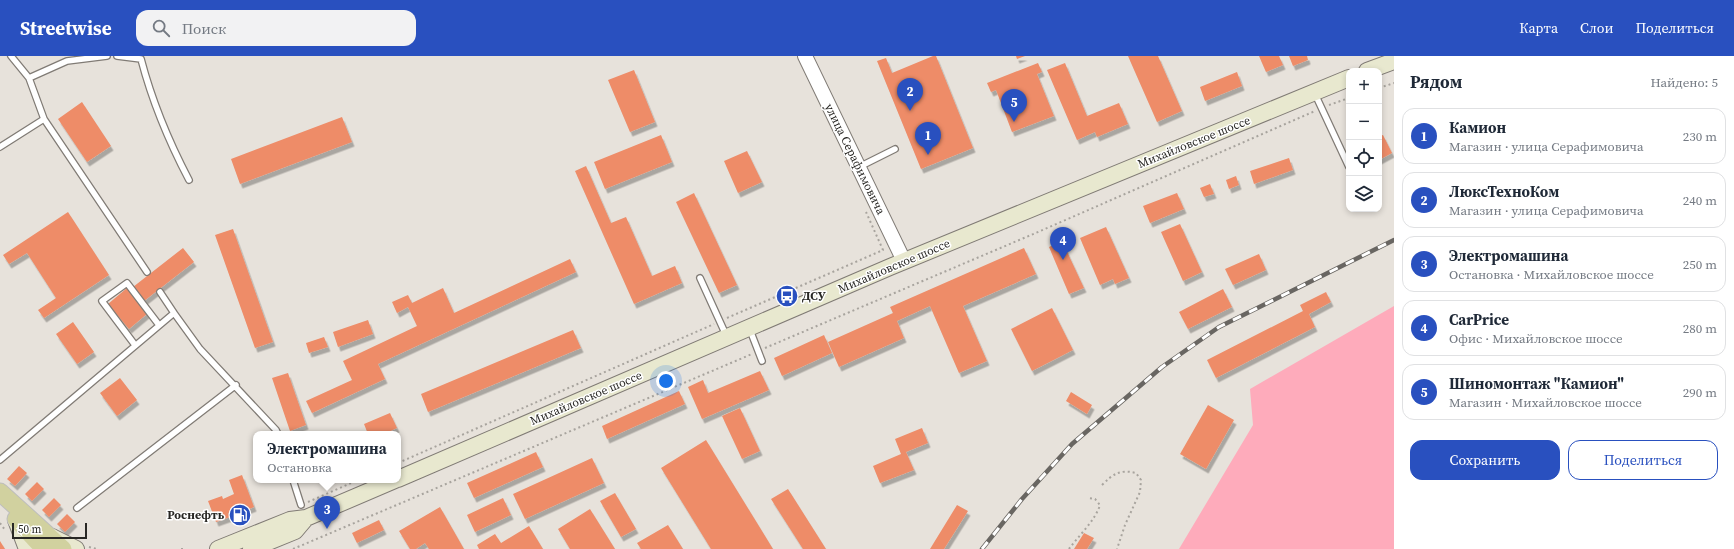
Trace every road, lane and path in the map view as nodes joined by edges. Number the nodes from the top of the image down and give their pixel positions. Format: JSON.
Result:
{"nodes":[{"id":1,"x":11,"y":56,"type":"edge"},
{"id":2,"x":107,"y":56,"type":"edge"},
{"id":3,"x":117,"y":56,"type":"edge"},
{"id":4,"x":805,"y":56,"type":"edge"},
{"id":5,"x":1394,"y":61,"type":"edge"},
{"id":6,"x":1375,"y":68,"type":"edge"},
{"id":7,"x":29,"y":78,"type":"junction"},
{"id":8,"x":1346,"y":79,"type":"edge"},
{"id":9,"x":1394,"y":83,"type":"edge"},
{"id":10,"x":1382,"y":87,"type":"edge"},
{"id":11,"x":1314,"y":92,"type":"junction"},
{"id":12,"x":1346,"y":99,"type":"edge"},
{"id":13,"x":1322,"y":108,"type":"junction"},
{"id":14,"x":44,"y":119,"type":"junction"},
{"id":15,"x":0,"y":147,"type":"edge"},
{"id":16,"x":895,"y":149,"type":"dead end"},
{"id":17,"x":1346,"y":160,"type":"edge"},
{"id":18,"x":859,"y":167,"type":"junction"},
{"id":19,"x":189,"y":180,"type":"dead end"},
{"id":20,"x":883,"y":250,"type":"dead end"},
{"id":21,"x":904,"y":262,"type":"junction"},
{"id":22,"x":147,"y":272,"type":"dead end"},
{"id":23,"x":700,"y":278,"type":"dead end"},
{"id":24,"x":160,"y":292,"type":"dead end"},
{"id":25,"x":174,"y":313,"type":"junction"},
{"id":26,"x":720,"y":322,"type":"junction"},
{"id":27,"x":159,"y":325,"type":"junction"},
{"id":28,"x":749,"y":328,"type":"junction"},
{"id":29,"x":727,"y":337,"type":"junction"},
{"id":30,"x":135,"y":345,"type":"junction"},
{"id":31,"x":758,"y":351,"type":"junction"},
{"id":32,"x":762,"y":361,"type":"dead end"},
{"id":33,"x":236,"y":385,"type":"junction"},
{"id":34,"x":276,"y":431,"type":"edge"},
{"id":35,"x":0,"y":460,"type":"edge"},
{"id":36,"x":401,"y":461,"type":"edge"},
{"id":37,"x":401,"y":477,"type":"edge"},
{"id":38,"x":294,"y":483,"type":"edge"},
{"id":39,"x":353,"y":483,"type":"edge"},
{"id":40,"x":386,"y":483,"type":"edge"},
{"id":41,"x":1102,"y":485,"type":"dead end"},
{"id":42,"x":0,"y":492,"type":"edge"},
{"id":43,"x":0,"y":498,"type":"edge"},
{"id":44,"x":1088,"y":498,"type":"dead end"},
{"id":45,"x":77,"y":508,"type":"dead end"},
{"id":46,"x":304,"y":511,"type":"junction"},
{"id":47,"x":16,"y":519,"type":"junction"},
{"id":48,"x":46,"y":542,"type":"edge"},
{"id":49,"x":26,"y":549,"type":"edge"},
{"id":50,"x":63,"y":549,"type":"edge"},
{"id":51,"x":76,"y":549,"type":"edge"},
{"id":52,"x":218,"y":549,"type":"edge"},
{"id":53,"x":251,"y":549,"type":"edge"},
{"id":54,"x":293,"y":549,"type":"edge"},
{"id":55,"x":1069,"y":549,"type":"edge"},
{"id":56,"x":1117,"y":549,"type":"edge"}],
"edges":[{"from":1,"to":7,"type":"lane"},
{"from":2,"to":7,"type":"lane"},
{"from":3,"to":19,"type":"lane"},
{"from":4,"to":18,"type":"street","name":"улица Серафимовича"},
{"from":5,"to":6,"type":"main road"},
{"from":7,"to":14,"type":"lane"},
{"from":8,"to":11,"type":"main road","name":"Михайловское шоссе"},
{"from":9,"to":10,"type":"path"},
{"from":11,"to":13,"type":"lane"},
{"from":11,"to":21,"type":"main road","name":"Михайловское шоссе"},
{"from":12,"to":13,"type":"path"},
{"from":13,"to":17,"type":"lane"},
{"from":13,"to":31,"type":"path"},
{"from":14,"to":15,"type":"lane"},
{"from":14,"to":22,"type":"lane"},
{"from":16,"to":18,"type":"lane"},
{"from":18,"to":21,"type":"street","name":"улица Серафимовича"},
{"from":20,"to":26,"type":"path"},
{"from":21,"to":28,"type":"main road","name":"Михайловское шоссе"},
{"from":23,"to":26,"type":"lane"},
{"from":24,"to":25,"type":"lane"},
{"from":25,"to":27,"type":"lane"},
{"from":25,"to":33,"type":"lane"},
{"from":26,"to":29,"type":"lane"},
{"from":26,"to":36,"type":"path"},
{"from":27,"to":30,"type":"lane"},
{"from":27,"to":30,"type":"lane"},
{"from":28,"to":29,"type":"main road","name":"Михайловское шоссе"},
{"from":28,"to":31,"type":"lane"},
{"from":29,"to":37,"type":"main road","name":"Михайловское шоссе"},
{"from":30,"to":35,"type":"lane"},
{"from":31,"to":32,"type":"lane"},
{"from":31,"to":54,"type":"path"},
{"from":33,"to":34,"type":"lane"},
{"from":33,"to":45,"type":"lane"},
{"from":38,"to":46,"type":"lane"},
{"from":39,"to":46,"type":"path"},
{"from":40,"to":46,"type":"main road"},
{"from":41,"to":56,"type":"path"},
{"from":42,"to":48,"type":"main road"},
{"from":43,"to":47,"type":"main road"},
{"from":44,"to":55,"type":"path"},
{"from":46,"to":52,"type":"main road"},
{"from":46,"to":53,"type":"main road"},
{"from":47,"to":48,"type":"main road"},
{"from":47,"to":49,"type":"main road"},
{"from":48,"to":50,"type":"main road"},
{"from":48,"to":51,"type":"main road"}]}
